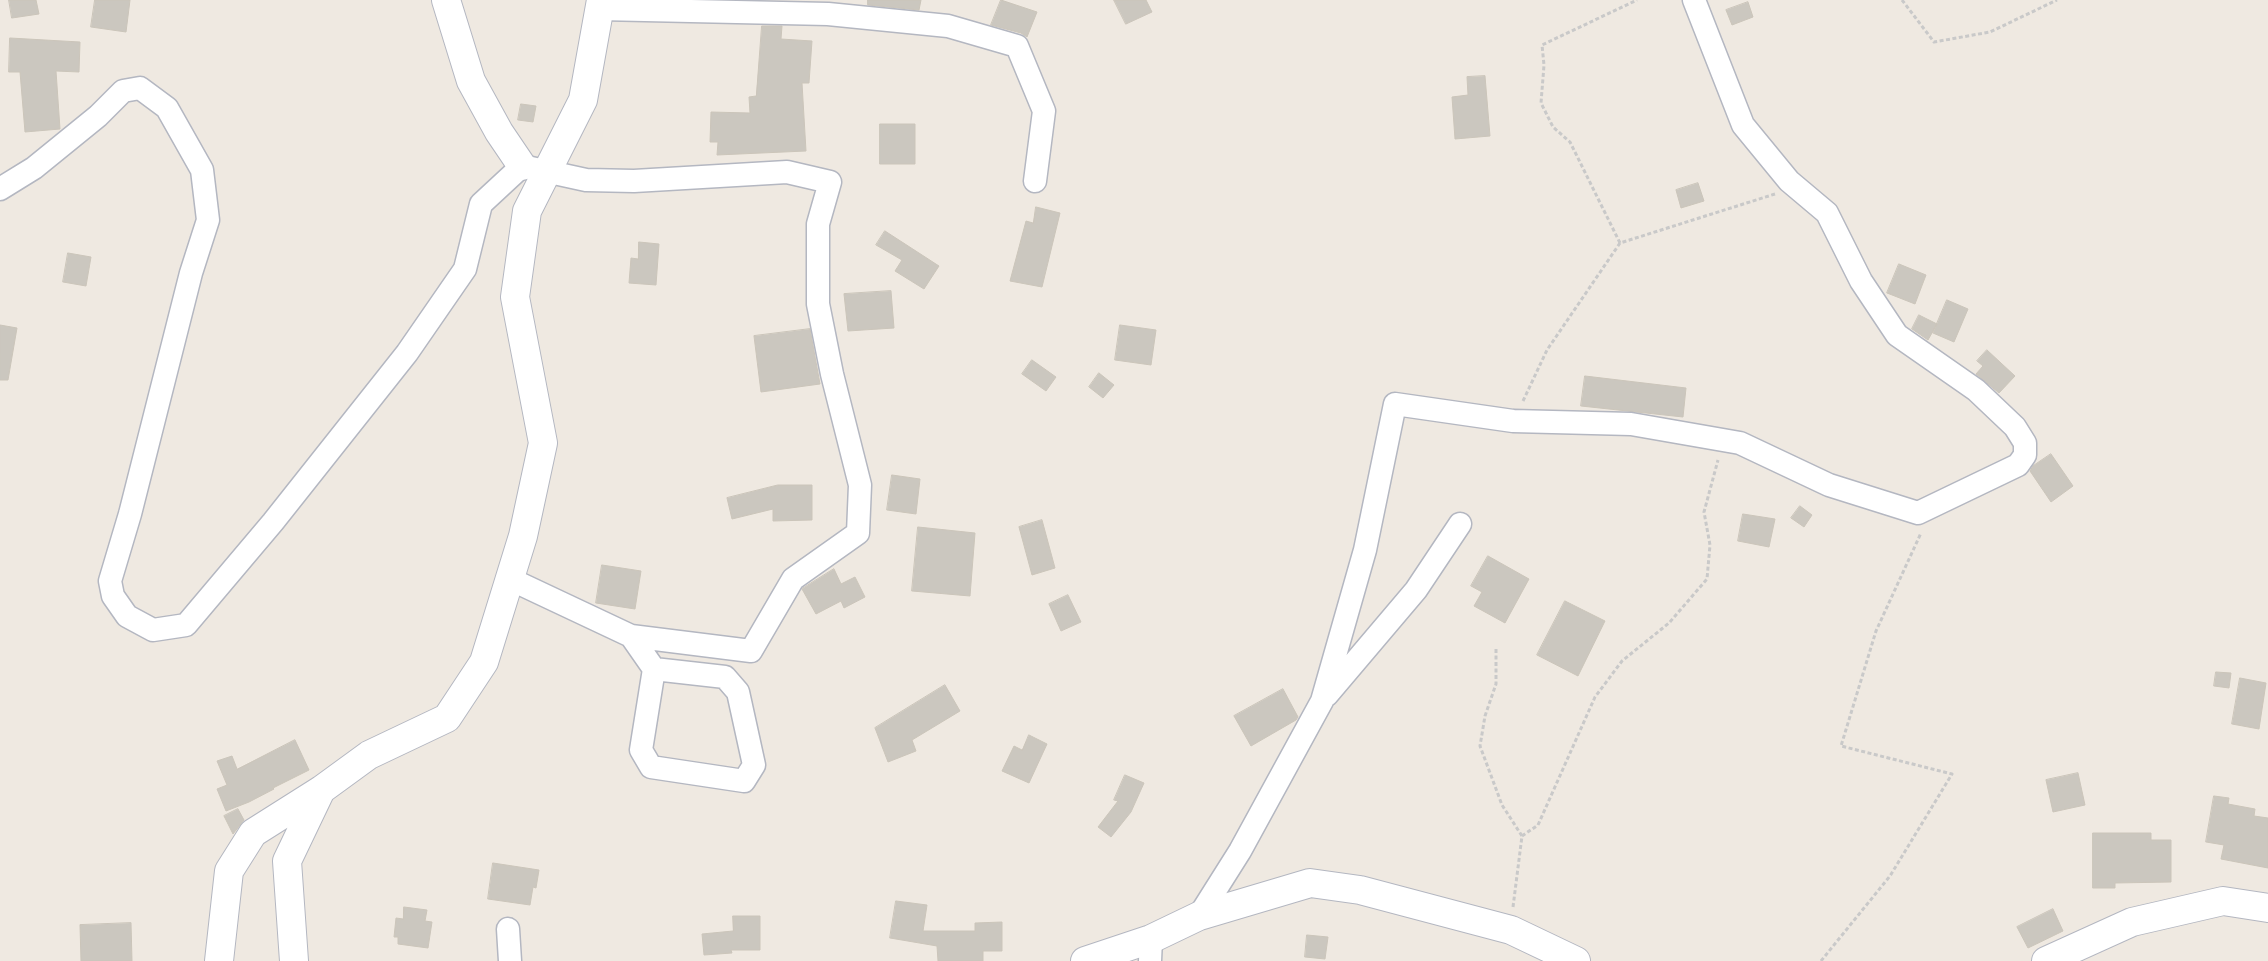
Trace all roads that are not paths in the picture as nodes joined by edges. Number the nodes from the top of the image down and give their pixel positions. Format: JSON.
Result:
{"nodes":[{"id":1,"x":446,"y":0,"type":"edge"},
{"id":2,"x":1694,"y":0,"type":"edge"},
{"id":3,"x":600,"y":5,"type":"edge"},
{"id":4,"x":535,"y":168,"type":"junction"},
{"id":5,"x":1035,"y":181,"type":"dead end"},
{"id":6,"x":0,"y":188,"type":"edge"},
{"id":7,"x":1460,"y":524,"type":"dead end"},
{"id":8,"x":510,"y":579,"type":"junction"},
{"id":9,"x":630,"y":636,"type":"junction"},
{"id":10,"x":654,"y":669,"type":"junction"},
{"id":11,"x":1322,"y":702,"type":"junction"},
{"id":12,"x":322,"y":790,"type":"junction"},
{"id":13,"x":2268,"y":908,"type":"edge"},
{"id":14,"x":1199,"y":916,"type":"junction"},
{"id":15,"x":508,"y":928,"type":"dead end"},
{"id":16,"x":1150,"y":950,"type":"edge"},
{"id":17,"x":218,"y":961,"type":"edge"},
{"id":18,"x":294,"y":961,"type":"edge"},
{"id":19,"x":510,"y":961,"type":"edge"},
{"id":20,"x":1085,"y":961,"type":"edge"},
{"id":21,"x":1576,"y":961,"type":"edge"},
{"id":22,"x":2046,"y":961,"type":"edge"}],
"edges":[{"from":1,"to":4,"type":"street"},
{"from":2,"to":11,"type":"street"},
{"from":3,"to":4,"type":"street"},
{"from":3,"to":5,"type":"street"},
{"from":4,"to":6,"type":"street"},
{"from":4,"to":8,"type":"street"},
{"from":4,"to":9,"type":"street"},
{"from":7,"to":11,"type":"street"},
{"from":8,"to":9,"type":"street"},
{"from":8,"to":12,"type":"street"},
{"from":9,"to":10,"type":"street"},
{"from":10,"to":10,"type":"street"},
{"from":11,"to":14,"type":"street"},
{"from":12,"to":17,"type":"street"},
{"from":12,"to":18,"type":"street"},
{"from":13,"to":22,"type":"street"},
{"from":14,"to":16,"type":"street"},
{"from":14,"to":21,"type":"street"},
{"from":15,"to":19,"type":"street"},
{"from":16,"to":20,"type":"street"}]}
